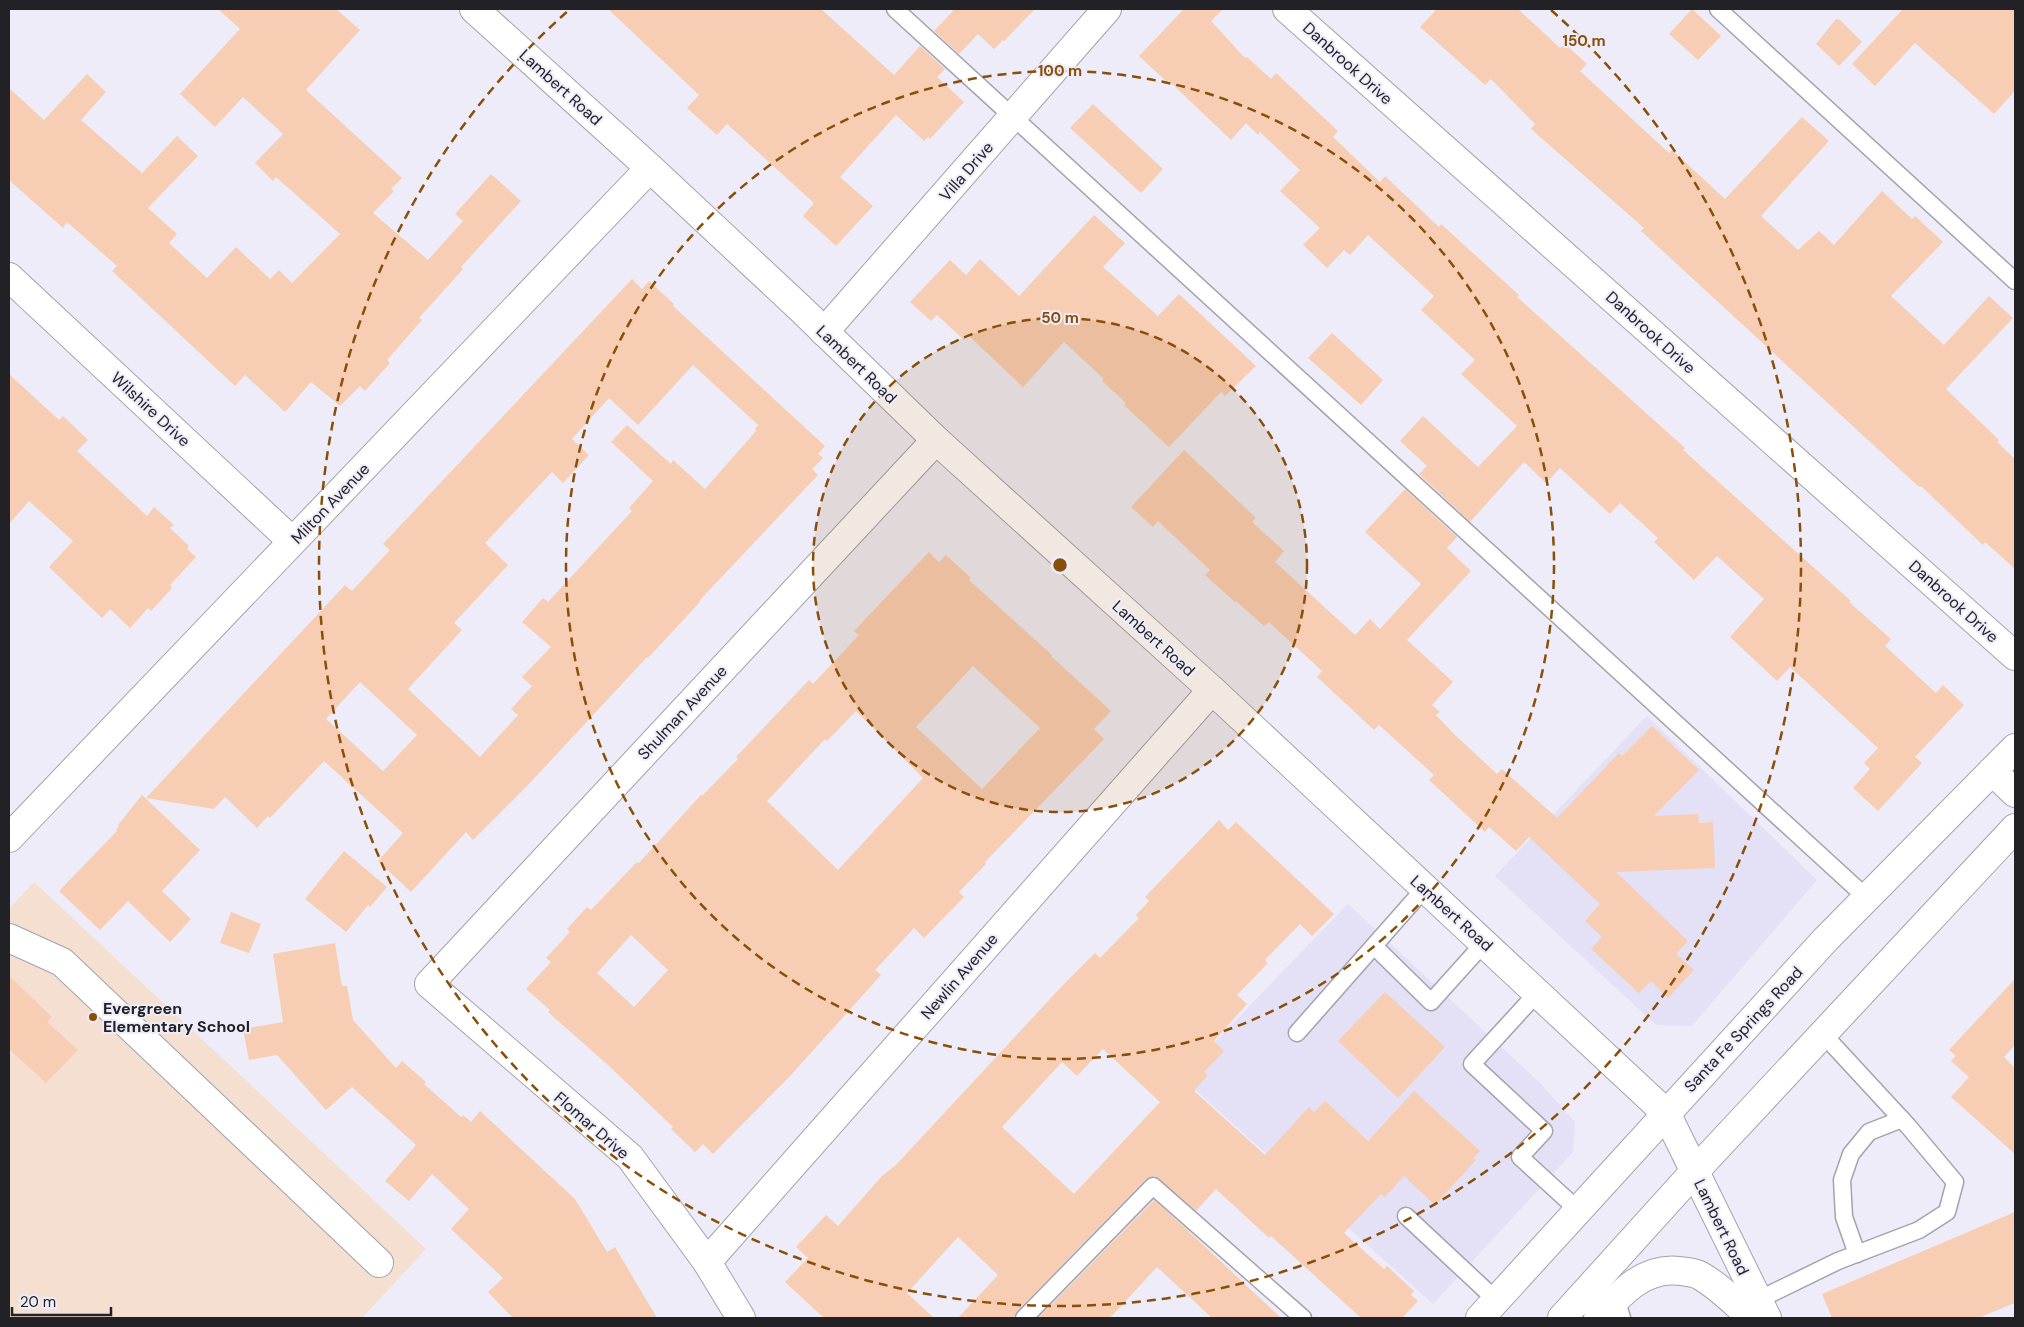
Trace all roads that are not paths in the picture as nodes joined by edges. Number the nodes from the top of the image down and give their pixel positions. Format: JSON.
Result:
{"nodes":[{"id":1,"x":474,"y":9,"type":"edge"},
{"id":2,"x":895,"y":9,"type":"edge"},
{"id":3,"x":1107,"y":9,"type":"edge"},
{"id":4,"x":1287,"y":9,"type":"edge"},
{"id":5,"x":1718,"y":9,"type":"edge"},
{"id":6,"x":1013,"y":116,"type":"junction"},
{"id":7,"x":650,"y":168,"type":"junction"},
{"id":8,"x":9,"y":277,"type":"edge"},
{"id":9,"x":2015,"y":282,"type":"edge"},
{"id":10,"x":824,"y":332,"type":"junction"},
{"id":11,"x":936,"y":440,"type":"junction"},
{"id":12,"x":292,"y":542,"type":"junction"},
{"id":13,"x":2015,"y":656,"type":"edge"},
{"id":14,"x":1212,"y":690,"type":"junction"},
{"id":15,"x":2015,"y":748,"type":"edge"},
{"id":16,"x":1992,"y":771,"type":"junction"},
{"id":17,"x":2015,"y":793,"type":"edge"},
{"id":18,"x":2015,"y":828,"type":"edge"},
{"id":19,"x":9,"y":838,"type":"edge"},
{"id":20,"x":1424,"y":889,"type":"junction"},
{"id":21,"x":1868,"y":899,"type":"junction"},
{"id":22,"x":9,"y":938,"type":"edge"},
{"id":23,"x":1484,"y":943,"type":"junction"},
{"id":24,"x":1374,"y":946,"type":"junction"},
{"id":25,"x":429,"y":984,"type":"joint"},
{"id":26,"x":1538,"y":992,"type":"junction"},
{"id":27,"x":1297,"y":1033,"type":"dead end"},
{"id":28,"x":1823,"y":1034,"type":"junction"},
{"id":29,"x":1666,"y":1113,"type":"junction"},
{"id":30,"x":1902,"y":1119,"type":"junction"},
{"id":31,"x":1695,"y":1171,"type":"junction"},
{"id":32,"x":1578,"y":1210,"type":"junction"},
{"id":33,"x":1406,"y":1216,"type":"dead end"},
{"id":34,"x":1857,"y":1254,"type":"junction"},
{"id":35,"x":707,"y":1262,"type":"junction"},
{"id":36,"x":379,"y":1263,"type":"dead end"},
{"id":37,"x":1619,"y":1308,"type":"edge"},
{"id":38,"x":1488,"y":1309,"type":"edge"},
{"id":39,"x":1759,"y":1312,"type":"edge"},
{"id":40,"x":741,"y":1318,"type":"edge"},
{"id":41,"x":1024,"y":1318,"type":"edge"},
{"id":42,"x":1303,"y":1318,"type":"edge"},
{"id":43,"x":1562,"y":1318,"type":"edge"},
{"id":44,"x":1598,"y":1318,"type":"edge"}],
"edges":[{"from":1,"to":7,"type":"street","name":"Lambert Road"},
{"from":2,"to":6,"type":"lane"},
{"from":3,"to":6,"type":"street","name":"Villa Drive"},
{"from":4,"to":13,"type":"street","name":"Danbrook Drive"},
{"from":5,"to":9,"type":"lane"},
{"from":6,"to":10,"type":"street","name":"Villa Drive"},
{"from":6,"to":21,"type":"lane"},
{"from":7,"to":10,"type":"street","name":"Lambert Road"},
{"from":7,"to":12,"type":"street","name":"Milton Avenue"},
{"from":8,"to":12,"type":"street","name":"Wilshire Drive"},
{"from":10,"to":11,"type":"street","name":"Lambert Road"},
{"from":11,"to":14,"type":"street","name":"Lambert Road"},
{"from":11,"to":25,"type":"street","name":"Shulman Avenue"},
{"from":12,"to":19,"type":"street","name":"Milton Avenue"},
{"from":14,"to":20,"type":"street","name":"Lambert Road"},
{"from":14,"to":35,"type":"street","name":"Newlin Avenue"},
{"from":15,"to":16,"type":"street","name":"Santa Fe Springs Road"},
{"from":16,"to":17,"type":"street"},
{"from":16,"to":21,"type":"street","name":"Santa Fe Springs Road"},
{"from":18,"to":28,"type":"street"},
{"from":20,"to":23,"type":"street","name":"Lambert Road"},
{"from":20,"to":24,"type":"lane"},
{"from":21,"to":29,"type":"street","name":"Santa Fe Springs Road"},
{"from":22,"to":36,"type":"street"},
{"from":23,"to":24,"type":"lane"},
{"from":23,"to":26,"type":"street","name":"Lambert Road"},
{"from":24,"to":27,"type":"lane"},
{"from":25,"to":35,"type":"street","name":"Flomar Drive"},
{"from":26,"to":29,"type":"street","name":"Lambert Road"},
{"from":26,"to":32,"type":"lane"},
{"from":28,"to":30,"type":"lane"},
{"from":28,"to":31,"type":"street"},
{"from":29,"to":31,"type":"street","name":"Lambert Road"},
{"from":29,"to":32,"type":"street","name":"Santa Fe Springs Road"},
{"from":30,"to":34,"type":"lane"},
{"from":30,"to":34,"type":"lane"},
{"from":31,"to":39,"type":"street","name":"Lambert Road"},
{"from":31,"to":43,"type":"street"},
{"from":32,"to":38,"type":"street","name":"Santa Fe Springs Road"},
{"from":33,"to":38,"type":"lane"},
{"from":34,"to":39,"type":"lane"},
{"from":35,"to":40,"type":"street","name":"Flomar Drive"},
{"from":37,"to":39,"type":"street"},
{"from":37,"to":44,"type":"street"},
{"from":41,"to":42,"type":"lane"}]}
